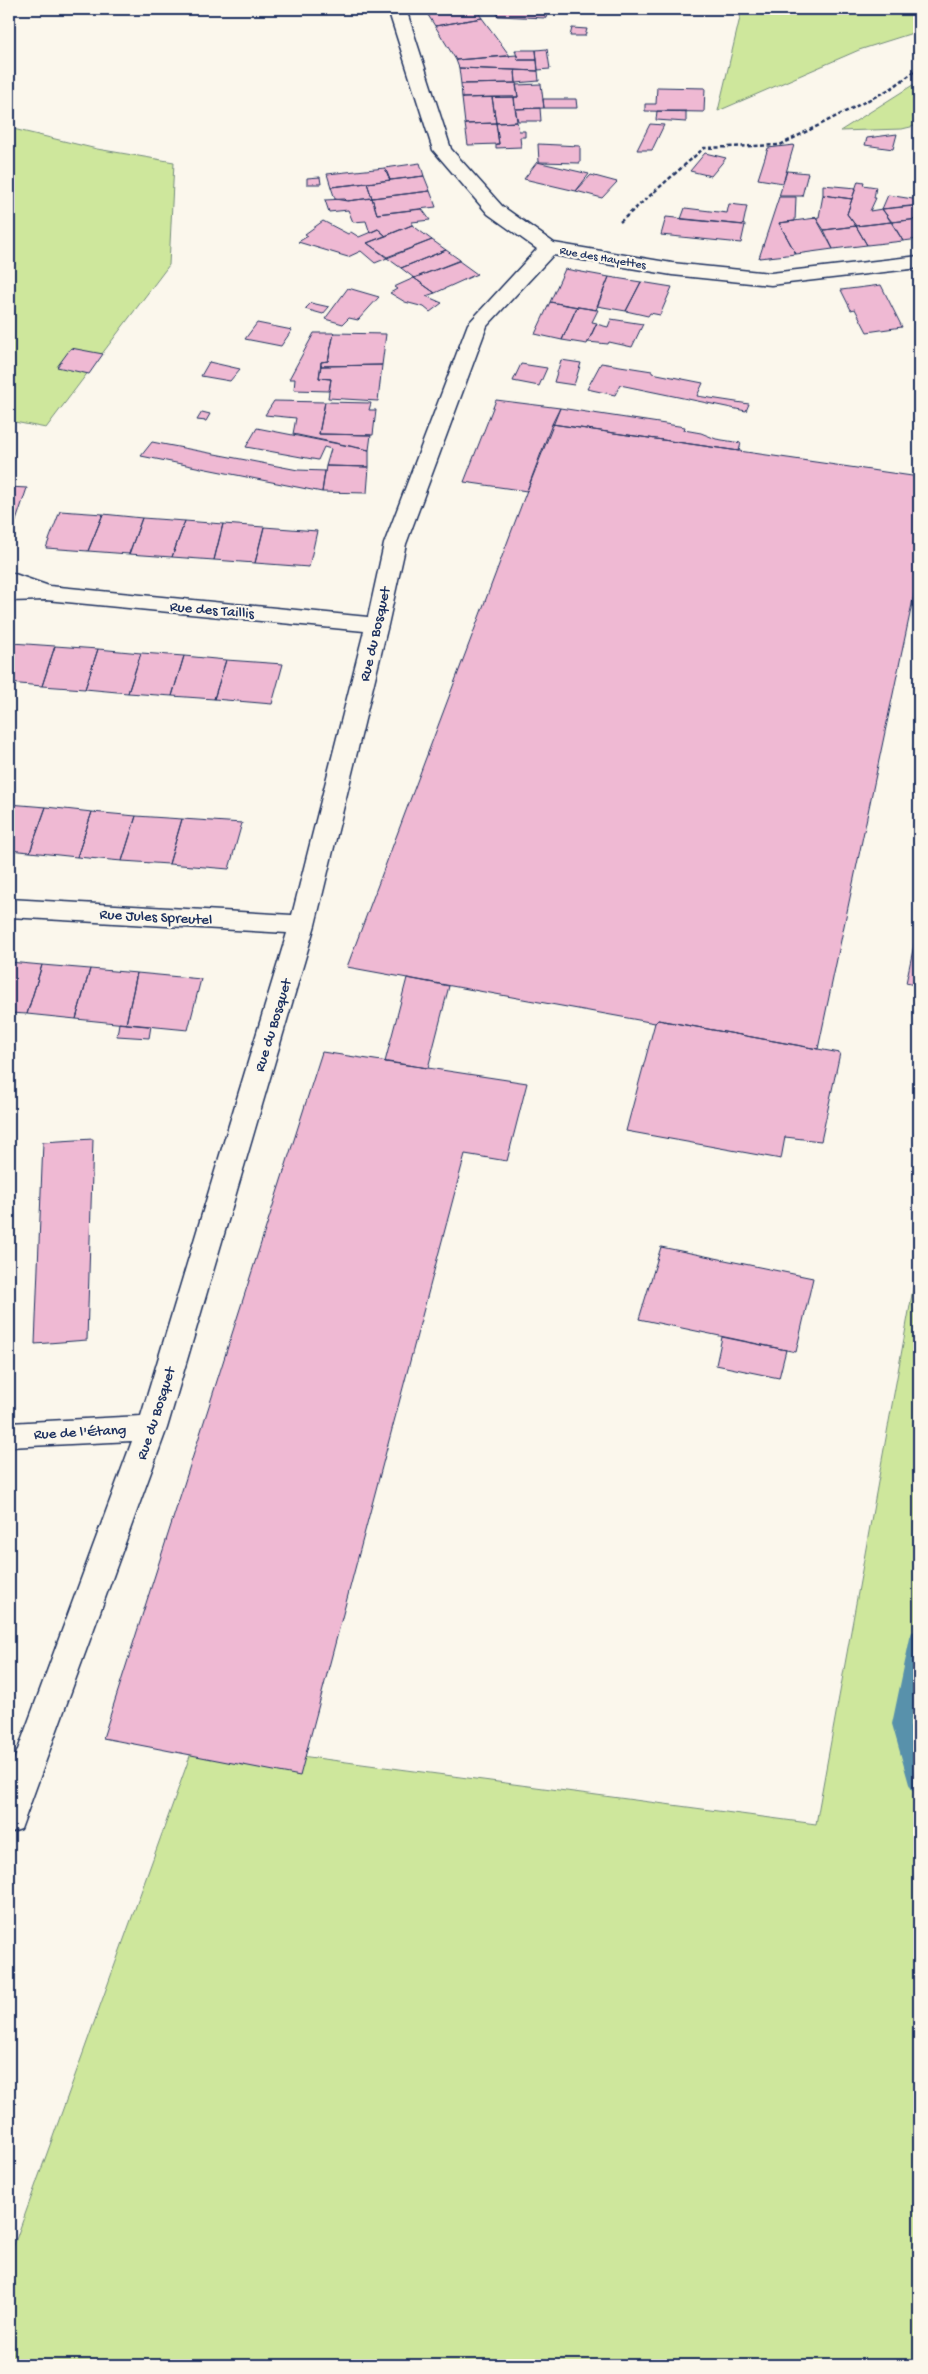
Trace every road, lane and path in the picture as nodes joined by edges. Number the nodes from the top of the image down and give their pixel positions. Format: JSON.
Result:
{"nodes":[{"id":1,"x":397,"y":9,"type":"edge"},
{"id":2,"x":919,"y":68,"type":"edge"},
{"id":3,"x":548,"y":248,"type":"junction"},
{"id":4,"x":584,"y":254,"type":"junction"},
{"id":5,"x":919,"y":262,"type":"edge"},
{"id":6,"x":9,"y":579,"type":"edge"},
{"id":7,"x":46,"y":593,"type":"junction"},
{"id":8,"x":9,"y":594,"type":"edge"},
{"id":9,"x":377,"y":624,"type":"junction"},
{"id":10,"x":9,"y":908,"type":"edge"},
{"id":11,"x":302,"y":925,"type":"junction"},
{"id":12,"x":152,"y":1428,"type":"junction"},
{"id":13,"x":9,"y":1435,"type":"edge"},
{"id":14,"x":9,"y":1818,"type":"edge"}],
"edges":[{"from":1,"to":3,"type":"street","name":"Rue des Hayettes"},
{"from":2,"to":4,"type":"path"},
{"from":3,"to":4,"type":"street","name":"Rue des Hayettes"},
{"from":3,"to":9,"type":"street","name":"Rue du Bosquet"},
{"from":4,"to":5,"type":"street","name":"Rue des Hayettes"},
{"from":6,"to":7,"type":"street","name":"Rue des Taillis"},
{"from":7,"to":8,"type":"street","name":"Rue des Taillis"},
{"from":7,"to":9,"type":"street","name":"Rue des Taillis"},
{"from":9,"to":11,"type":"street","name":"Rue du Bosquet"},
{"from":10,"to":11,"type":"street","name":"Rue Jules Spreutel"},
{"from":11,"to":12,"type":"street","name":"Rue du Bosquet"},
{"from":12,"to":13,"type":"street","name":"Rue de l'Étang"},
{"from":12,"to":14,"type":"street","name":"Rue du Bosquet"}]}
